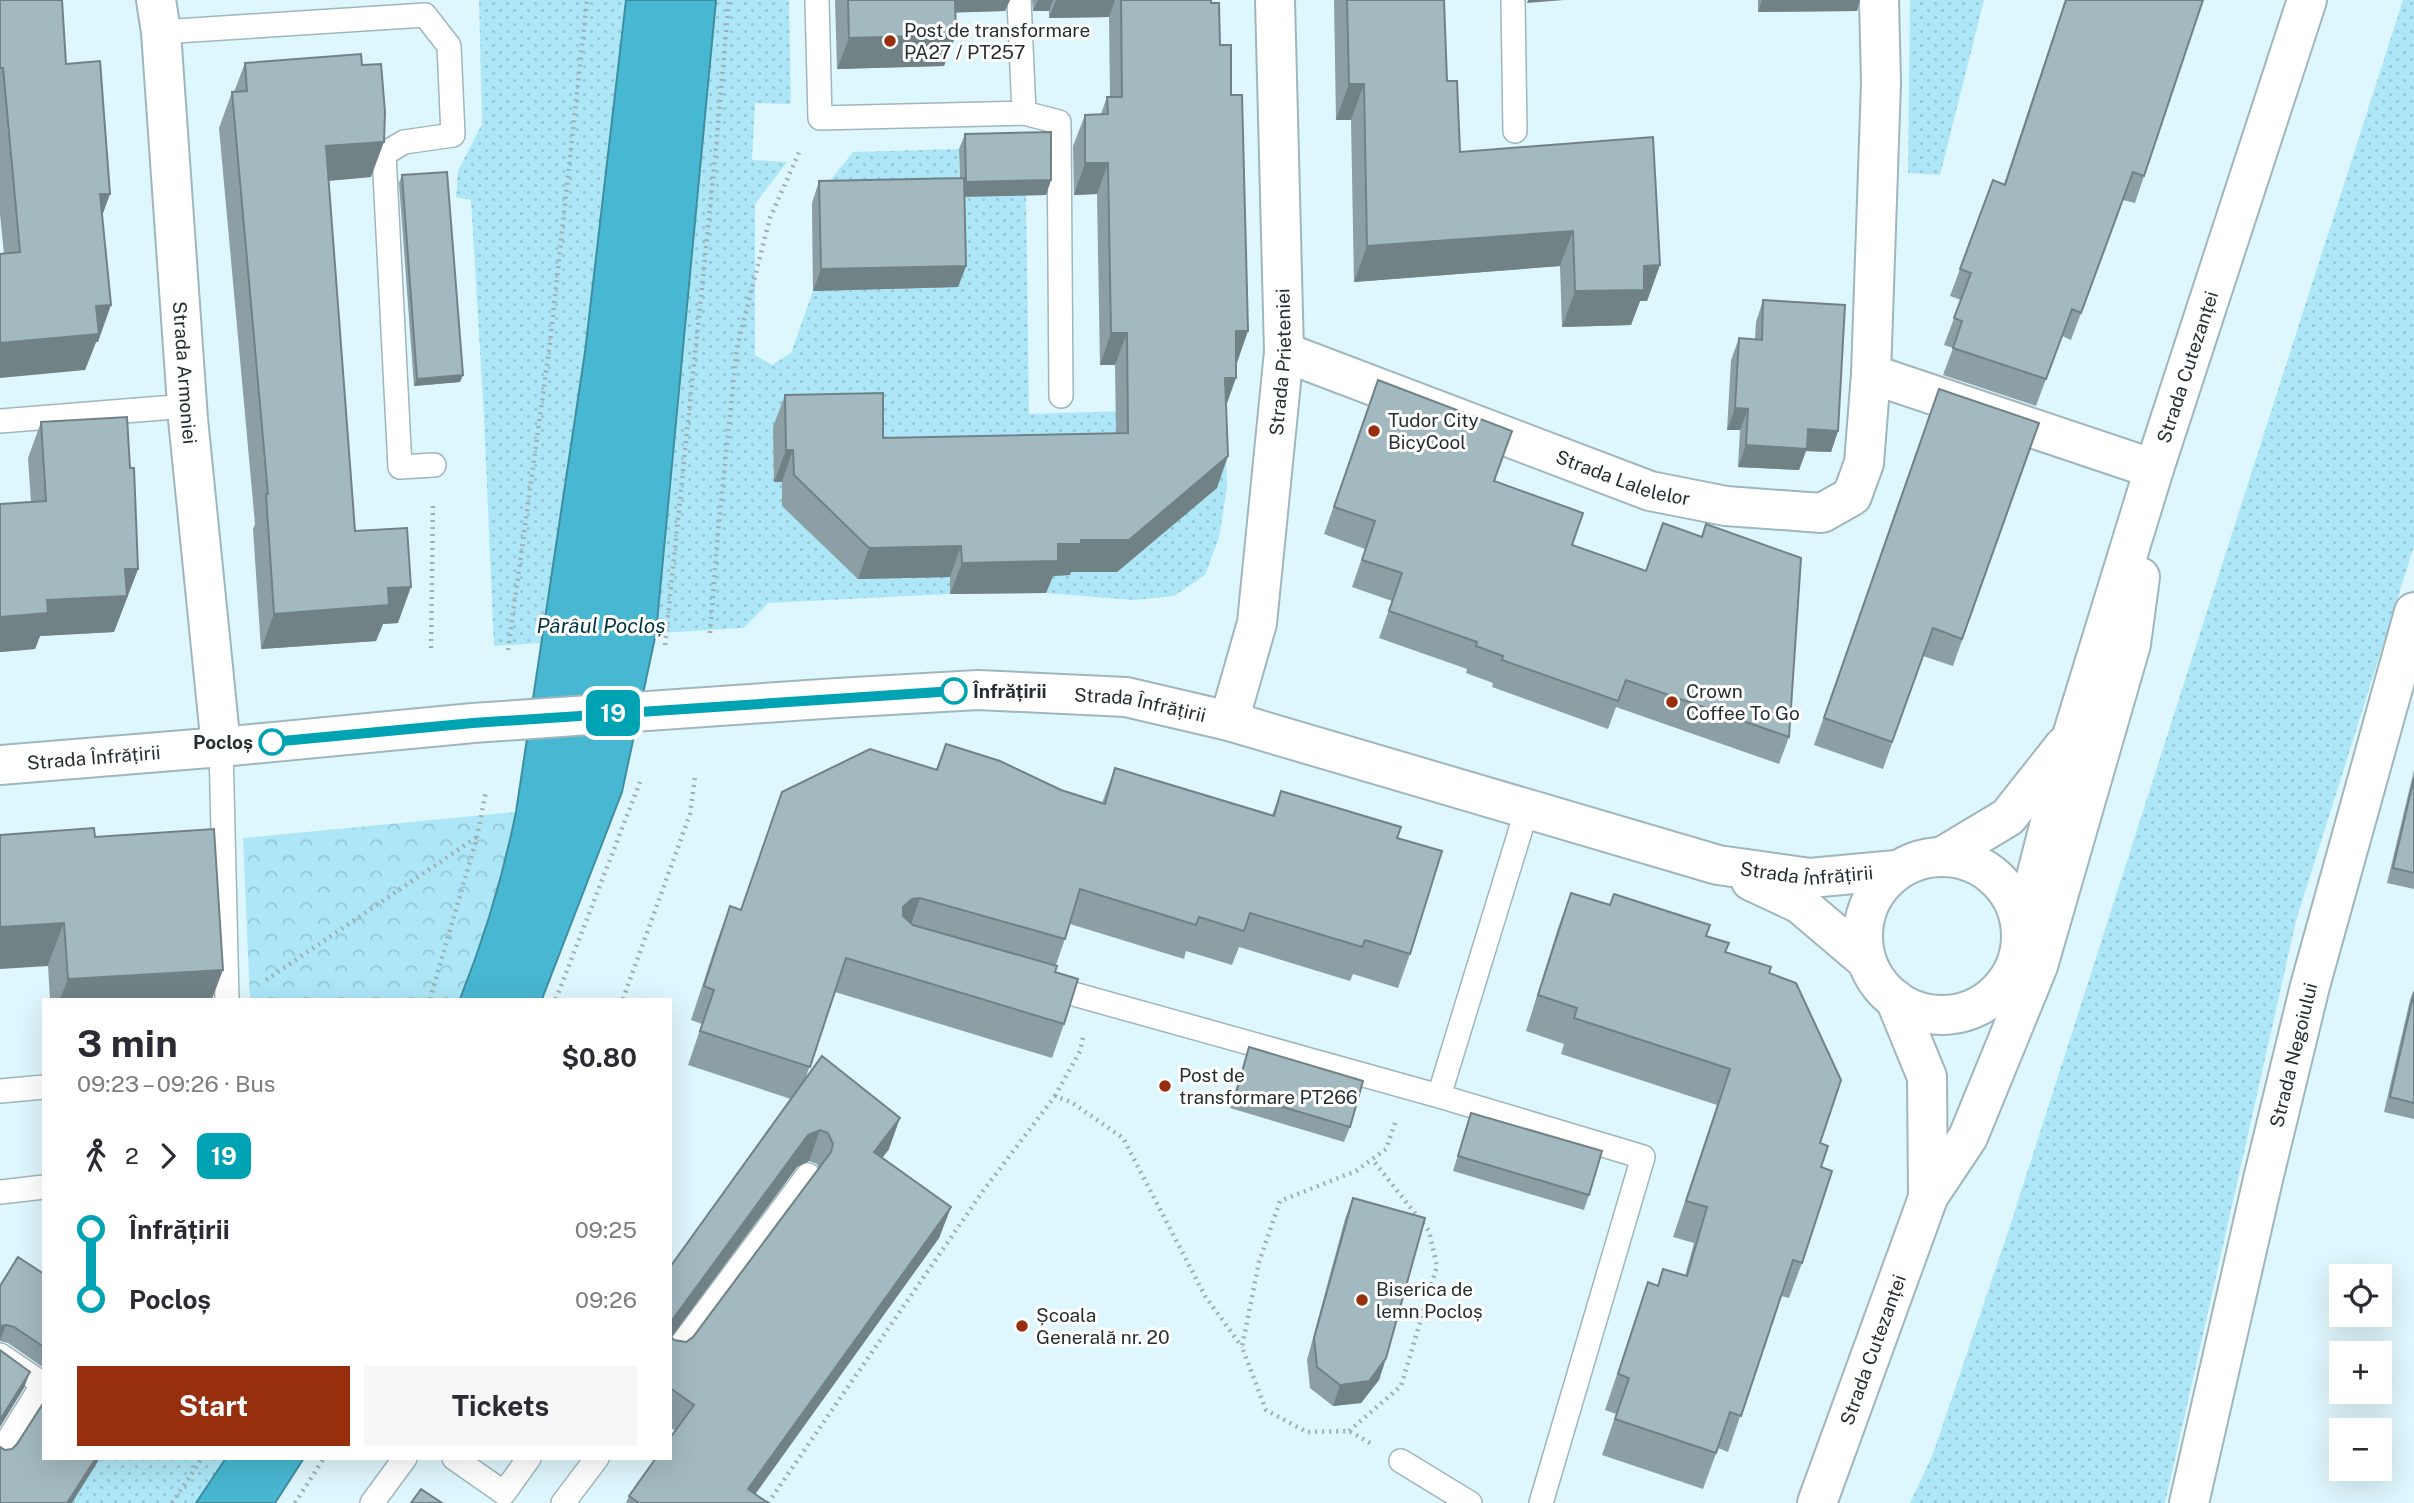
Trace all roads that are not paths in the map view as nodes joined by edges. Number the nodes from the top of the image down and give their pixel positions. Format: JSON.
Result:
{"nodes":[{"id":1,"x":817,"y":0,"type":"edge"},
{"id":2,"x":1019,"y":0,"type":"edge"},
{"id":3,"x":1275,"y":0,"type":"edge"},
{"id":4,"x":1513,"y":0,"type":"edge"},
{"id":5,"x":1879,"y":0,"type":"edge"},
{"id":6,"x":2307,"y":0,"type":"edge"},
{"id":7,"x":158,"y":16,"type":"edge"},
{"id":8,"x":1024,"y":113,"type":"junction"},
{"id":9,"x":1515,"y":131,"type":"dead end"},
{"id":10,"x":1284,"y":352,"type":"junction"},
{"id":11,"x":1871,"y":374,"type":"junction"},
{"id":12,"x":1061,"y":397,"type":"dead end"},
{"id":13,"x":187,"y":406,"type":"junction"},
{"id":14,"x":0,"y":421,"type":"edge"},
{"id":15,"x":434,"y":465,"type":"road end"},
{"id":16,"x":2154,"y":469,"type":"junction"},
{"id":17,"x":2414,"y":612,"type":"edge"},
{"id":18,"x":1229,"y":721,"type":"junction"},
{"id":19,"x":2072,"y":736,"type":"junction"},
{"id":20,"x":221,"y":747,"type":"junction"},
{"id":21,"x":0,"y":765,"type":"edge"},
{"id":22,"x":1527,"y":809,"type":"junction"},
{"id":23,"x":1943,"y":856,"type":"junction"},
{"id":24,"x":1718,"y":865,"type":"junction"},
{"id":25,"x":1896,"y":870,"type":"junction"},
{"id":26,"x":2021,"y":936,"type":"junction"},
{"id":27,"x":1866,"y":960,"type":"junction"},
{"id":28,"x":1025,"y":980,"type":"edge"},
{"id":29,"x":2006,"y":983,"type":"junction"},
{"id":30,"x":227,"y":995,"type":"edge"},
{"id":31,"x":1895,"y":999,"type":"junction"},
{"id":32,"x":42,"y":1087,"type":"edge"},
{"id":33,"x":0,"y":1091,"type":"edge"},
{"id":34,"x":1439,"y":1096,"type":"junction"},
{"id":35,"x":808,"y":1175,"type":"edge"},
{"id":36,"x":42,"y":1187,"type":"edge"},
{"id":37,"x":0,"y":1192,"type":"edge"},
{"id":38,"x":1928,"y":1197,"type":"junction"},
{"id":39,"x":0,"y":1356,"type":"edge"},
{"id":40,"x":672,"y":1357,"type":"edge"},
{"id":41,"x":42,"y":1383,"type":"edge"},
{"id":42,"x":42,"y":1386,"type":"edge"},
{"id":43,"x":0,"y":1452,"type":"edge"},
{"id":44,"x":404,"y":1460,"type":"edge"},
{"id":45,"x":457,"y":1460,"type":"edge"},
{"id":46,"x":528,"y":1460,"type":"edge"},
{"id":47,"x":595,"y":1460,"type":"edge"},
{"id":48,"x":1401,"y":1461,"type":"road end"},
{"id":49,"x":510,"y":1498,"type":"edge"},
{"id":50,"x":372,"y":1503,"type":"edge"},
{"id":51,"x":563,"y":1503,"type":"edge"},
{"id":52,"x":1470,"y":1503,"type":"edge"},
{"id":53,"x":1541,"y":1503,"type":"edge"},
{"id":54,"x":1817,"y":1503,"type":"edge"},
{"id":55,"x":2189,"y":1503,"type":"edge"}],
"edges":[{"from":1,"to":8,"type":"lane"},
{"from":2,"to":8,"type":"lane"},
{"from":3,"to":10,"type":"street","name":"Strada Prieteniei"},
{"from":4,"to":9,"type":"lane"},
{"from":5,"to":11,"type":"street","name":"Strada Lalelelor"},
{"from":6,"to":16,"type":"street","name":"Strada Cutezanței"},
{"from":7,"to":13,"type":"street","name":"Strada Armoniei"},
{"from":7,"to":15,"type":"lane"},
{"from":8,"to":12,"type":"lane"},
{"from":10,"to":11,"type":"street","name":"Strada Lalelelor"},
{"from":10,"to":18,"type":"street","name":"Strada Prieteniei"},
{"from":11,"to":16,"type":"street"},
{"from":13,"to":14,"type":"lane"},
{"from":13,"to":20,"type":"street","name":"Strada Armoniei"},
{"from":16,"to":19,"type":"street","name":"Strada Cutezanței"},
{"from":16,"to":38,"type":"street"},
{"from":17,"to":55,"type":"street","name":"Strada Negoiului"},
{"from":18,"to":20,"type":"street","name":"Strada Înfrățirii"},
{"from":18,"to":22,"type":"street","name":"Strada Înfrățirii"},
{"from":19,"to":23,"type":"street","name":"Strada Cutezanței"},
{"from":19,"to":26,"type":"street","name":"Strada Cutezanței"},
{"from":20,"to":21,"type":"street","name":"Strada Înfrățirii"},
{"from":20,"to":30,"type":"lane"},
{"from":22,"to":24,"type":"street","name":"Strada Înfrățirii"},
{"from":22,"to":34,"type":"lane"},
{"from":23,"to":25,"type":"street"},
{"from":23,"to":26,"type":"street"},
{"from":24,"to":25,"type":"street","name":"Strada Înfrățirii"},
{"from":24,"to":27,"type":"street","name":"Strada Înfrățirii"},
{"from":25,"to":27,"type":"street"},
{"from":26,"to":29,"type":"street"},
{"from":27,"to":31,"type":"street"},
{"from":28,"to":34,"type":"lane"},
{"from":29,"to":31,"type":"street"},
{"from":29,"to":38,"type":"street","name":"Strada Cutezanței"},
{"from":31,"to":38,"type":"street","name":"Strada Cutezanței"},
{"from":32,"to":33,"type":"lane"},
{"from":34,"to":53,"type":"lane"},
{"from":35,"to":40,"type":"lane"},
{"from":36,"to":37,"type":"lane"},
{"from":38,"to":54,"type":"street","name":"Strada Cutezanței"},
{"from":39,"to":41,"type":"lane"},
{"from":42,"to":43,"type":"lane"},
{"from":44,"to":50,"type":"lane"},
{"from":45,"to":49,"type":"lane"},
{"from":46,"to":49,"type":"lane"},
{"from":47,"to":51,"type":"lane"},
{"from":48,"to":52,"type":"lane"}]}
